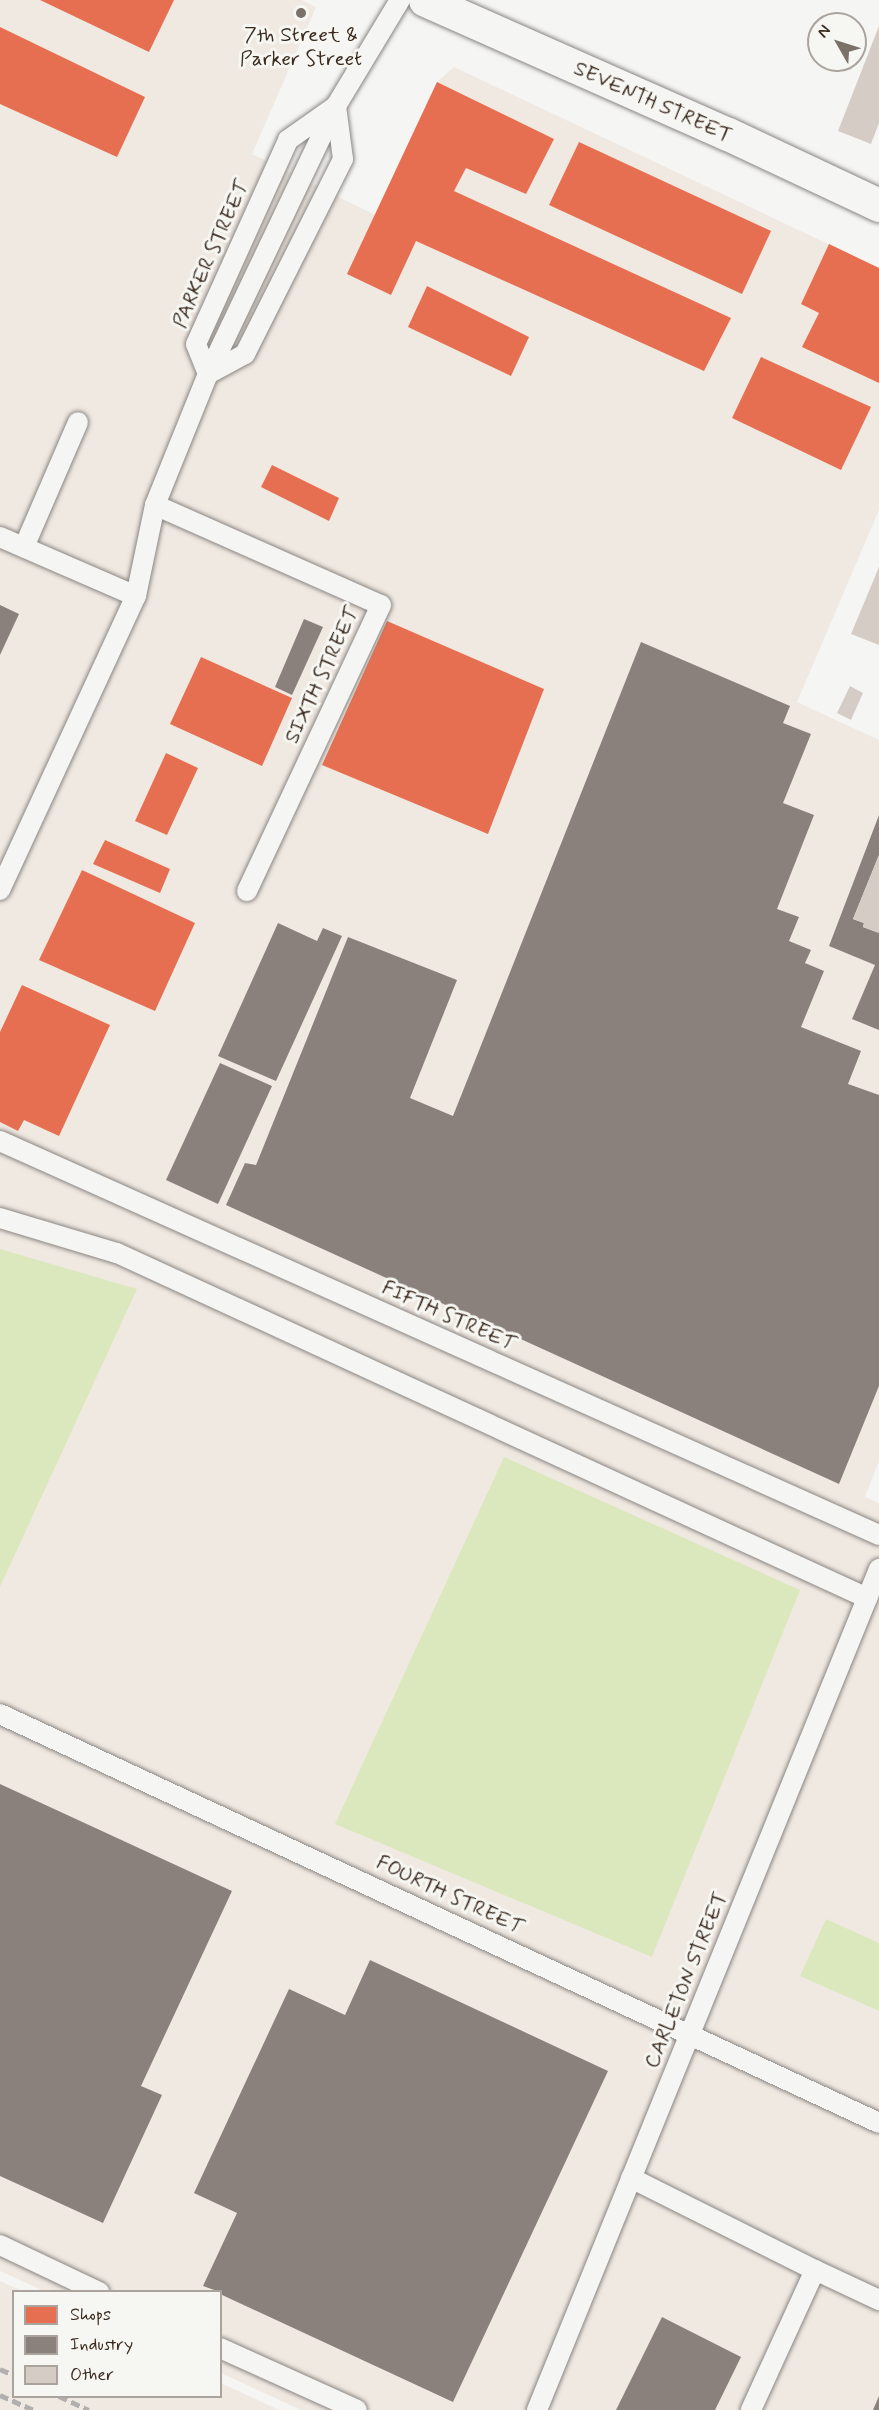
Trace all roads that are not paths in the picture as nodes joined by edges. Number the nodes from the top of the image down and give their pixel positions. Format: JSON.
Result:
{"nodes":[{"id":1,"x":400,"y":0,"type":"edge"},
{"id":2,"x":425,"y":0,"type":"edge"},
{"id":3,"x":336,"y":106,"type":"junction"},
{"id":4,"x":879,"y":205,"type":"edge"},
{"id":5,"x":208,"y":374,"type":"junction"},
{"id":6,"x":78,"y":422,"type":"dead end"},
{"id":7,"x":155,"y":505,"type":"junction"},
{"id":8,"x":0,"y":537,"type":"edge"},
{"id":9,"x":24,"y":547,"type":"junction"},
{"id":10,"x":136,"y":596,"type":"junction"},
{"id":11,"x":0,"y":890,"type":"edge"},
{"id":12,"x":247,"y":891,"type":"dead end"},
{"id":13,"x":0,"y":1141,"type":"edge"},
{"id":14,"x":0,"y":1218,"type":"edge"},
{"id":15,"x":879,"y":1535,"type":"edge"},
{"id":16,"x":879,"y":1569,"type":"edge"},
{"id":17,"x":867,"y":1598,"type":"junction"},
{"id":18,"x":0,"y":1714,"type":"edge"},
{"id":19,"x":690,"y":2033,"type":"junction"},
{"id":20,"x":879,"y":2122,"type":"edge"},
{"id":21,"x":631,"y":2178,"type":"junction"},
{"id":22,"x":0,"y":2245,"type":"edge"},
{"id":23,"x":815,"y":2270,"type":"junction"},
{"id":24,"x":95,"y":2290,"type":"edge"},
{"id":25,"x":879,"y":2300,"type":"edge"},
{"id":26,"x":222,"y":2349,"type":"edge"},
{"id":27,"x":357,"y":2410,"type":"edge"},
{"id":28,"x":537,"y":2410,"type":"edge"},
{"id":29,"x":751,"y":2410,"type":"edge"}],
"edges":[{"from":1,"to":3,"type":"lane","name":"PARKER STREET"},
{"from":2,"to":4,"type":"street","name":"SEVENTH STREET"},
{"from":3,"to":5,"type":"lane"},
{"from":3,"to":5,"type":"lane"},
{"from":3,"to":5,"type":"lane","name":"PARKER STREET"},
{"from":5,"to":7,"type":"lane"},
{"from":6,"to":9,"type":"lane"},
{"from":7,"to":10,"type":"lane"},
{"from":7,"to":12,"type":"lane","name":"SIXTH STREET"},
{"from":8,"to":9,"type":"lane"},
{"from":9,"to":10,"type":"lane"},
{"from":10,"to":11,"type":"lane"},
{"from":13,"to":15,"type":"lane","name":"FIFTH STREET"},
{"from":14,"to":17,"type":"lane"},
{"from":16,"to":17,"type":"lane","name":"CARLETON STREET"},
{"from":17,"to":19,"type":"lane","name":"CARLETON STREET"},
{"from":18,"to":19,"type":"lane","name":"FOURTH STREET"},
{"from":19,"to":20,"type":"lane","name":"FOURTH STREET"},
{"from":19,"to":21,"type":"lane","name":"CARLETON STREET"},
{"from":21,"to":23,"type":"lane"},
{"from":21,"to":28,"type":"lane","name":"CARLETON STREET"},
{"from":22,"to":24,"type":"lane"},
{"from":23,"to":25,"type":"lane"},
{"from":23,"to":29,"type":"lane"},
{"from":26,"to":27,"type":"lane"}]}
